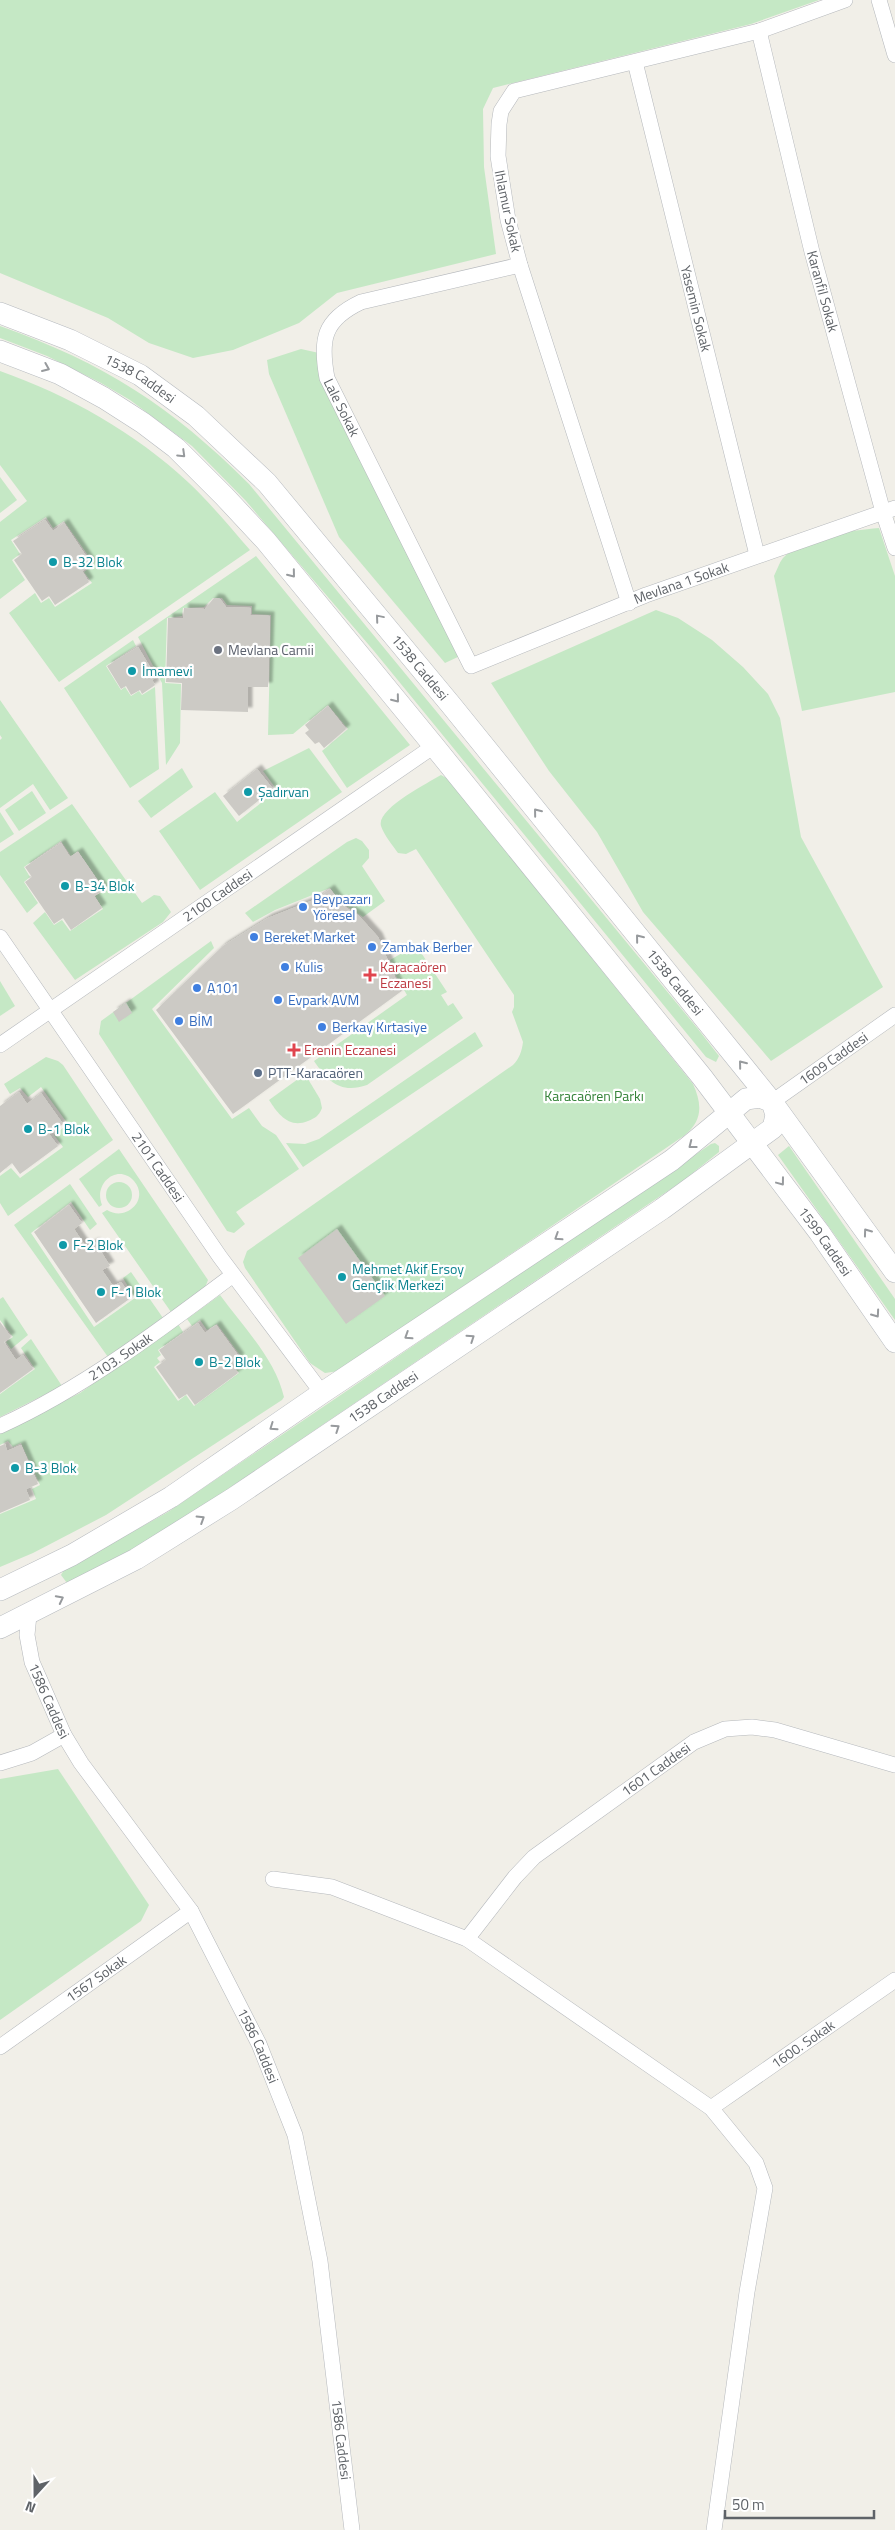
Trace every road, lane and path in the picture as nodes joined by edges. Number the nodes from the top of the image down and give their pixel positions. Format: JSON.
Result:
{"nodes":[{"id":1,"x":846,"y":0,"type":"edge"},
{"id":2,"x":879,"y":0,"type":"edge"},
{"id":3,"x":759,"y":32,"type":"junction"},
{"id":4,"x":895,"y":55,"type":"edge"},
{"id":5,"x":635,"y":62,"type":"junction"},
{"id":6,"x":520,"y":265,"type":"junction"},
{"id":7,"x":0,"y":313,"type":"edge"},
{"id":8,"x":0,"y":351,"type":"edge"},
{"id":9,"x":889,"y":510,"type":"edge"},
{"id":10,"x":895,"y":548,"type":"edge"},
{"id":11,"x":757,"y":555,"type":"junction"},
{"id":12,"x":629,"y":603,"type":"junction"},
{"id":13,"x":471,"y":666,"type":"joint"},
{"id":14,"x":434,"y":746,"type":"junction"},
{"id":15,"x":0,"y":937,"type":"edge"},
{"id":16,"x":51,"y":1011,"type":"junction"},
{"id":17,"x":895,"y":1015,"type":"edge"},
{"id":18,"x":0,"y":1045,"type":"edge"},
{"id":19,"x":772,"y":1102,"type":"junction"},
{"id":20,"x":729,"y":1113,"type":"junction"},
{"id":21,"x":752,"y":1144,"type":"junction"},
{"id":22,"x":895,"y":1272,"type":"edge"},
{"id":23,"x":233,"y":1275,"type":"junction"},
{"id":24,"x":895,"y":1342,"type":"edge"},
{"id":25,"x":322,"y":1393,"type":"junction"},
{"id":26,"x":0,"y":1426,"type":"edge"},
{"id":27,"x":20,"y":1581,"type":"junction"},
{"id":28,"x":0,"y":1590,"type":"edge"},
{"id":29,"x":29,"y":1615,"type":"junction"},
{"id":30,"x":0,"y":1628,"type":"edge"},
{"id":31,"x":64,"y":1735,"type":"junction"},
{"id":32,"x":0,"y":1763,"type":"edge"},
{"id":33,"x":895,"y":1765,"type":"edge"},
{"id":34,"x":273,"y":1878,"type":"dead end"},
{"id":35,"x":191,"y":1910,"type":"junction"},
{"id":36,"x":467,"y":1939,"type":"junction"},
{"id":37,"x":895,"y":1980,"type":"edge"},
{"id":38,"x":0,"y":2047,"type":"edge"},
{"id":39,"x":711,"y":2108,"type":"junction"},
{"id":40,"x":352,"y":2530,"type":"edge"},
{"id":41,"x":714,"y":2530,"type":"edge"}],
"edges":[{"from":1,"to":3,"type":"street","name":"Ihlamur Sokak"},
{"from":2,"to":4,"type":"street"},
{"from":3,"to":5,"type":"street","name":"Ihlamur Sokak"},
{"from":3,"to":9,"type":"street","name":"Karanfil Sokak"},
{"from":5,"to":6,"type":"street","name":"Ihlamur Sokak"},
{"from":5,"to":11,"type":"street","name":"Yasemin Sokak"},
{"from":6,"to":12,"type":"street","name":"Ihlamur Sokak"},
{"from":6,"to":13,"type":"street","name":"Lale Sokak"},
{"from":19,"to":7,"type":"main road","name":"1538 Caddesi","one_way":true},
{"from":8,"to":14,"type":"main road","one_way":true},
{"from":9,"to":10,"type":"street","name":"Karanfil Sokak"},
{"from":9,"to":11,"type":"street","name":"Mevlana 1 Sokak"},
{"from":11,"to":12,"type":"street","name":"Mevlana 1 Sokak"},
{"from":12,"to":13,"type":"street","name":"Mevlana 1 Sokak"},
{"from":14,"to":16,"type":"street","name":"2100 Caddesi"},
{"from":14,"to":20,"type":"main road"},
{"from":15,"to":16,"type":"street","name":"2101 Caddesi"},
{"from":16,"to":18,"type":"street","name":"2100 Caddesi"},
{"from":16,"to":23,"type":"street","name":"2101 Caddesi"},
{"from":17,"to":19,"type":"street","name":"1609 Caddesi"},
{"from":19,"to":20,"type":"main road"},
{"from":19,"to":21,"type":"main road","name":"1538 Caddesi"},
{"from":22,"to":19,"type":"main road","one_way":true},
{"from":20,"to":21,"type":"main road"},
{"from":20,"to":25,"type":"main road","one_way":true},
{"from":21,"to":24,"type":"main road","name":"1599 Caddesi","one_way":true},
{"from":29,"to":21,"type":"main road","name":"1538 Caddesi","one_way":true},
{"from":23,"to":25,"type":"street","name":"2101 Caddesi"},
{"from":23,"to":26,"type":"street","name":"2103. Sokak"},
{"from":25,"to":27,"type":"main road","one_way":true},
{"from":27,"to":28,"type":"main road"},
{"from":27,"to":29,"type":"main road"},
{"from":29,"to":30,"type":"main road","name":"1538 Caddesi"},
{"from":29,"to":31,"type":"street","name":"1586 Caddesi"},
{"from":31,"to":32,"type":"street"},
{"from":31,"to":35,"type":"street","name":"1586 Caddesi"},
{"from":33,"to":36,"type":"street","name":"1601 Caddesi"},
{"from":34,"to":36,"type":"street"},
{"from":35,"to":38,"type":"street","name":"1567 Sokak"},
{"from":35,"to":40,"type":"street","name":"1586 Caddesi"},
{"from":36,"to":39,"type":"street"},
{"from":37,"to":39,"type":"street","name":"1600. Sokak"},
{"from":39,"to":41,"type":"street"}]}
